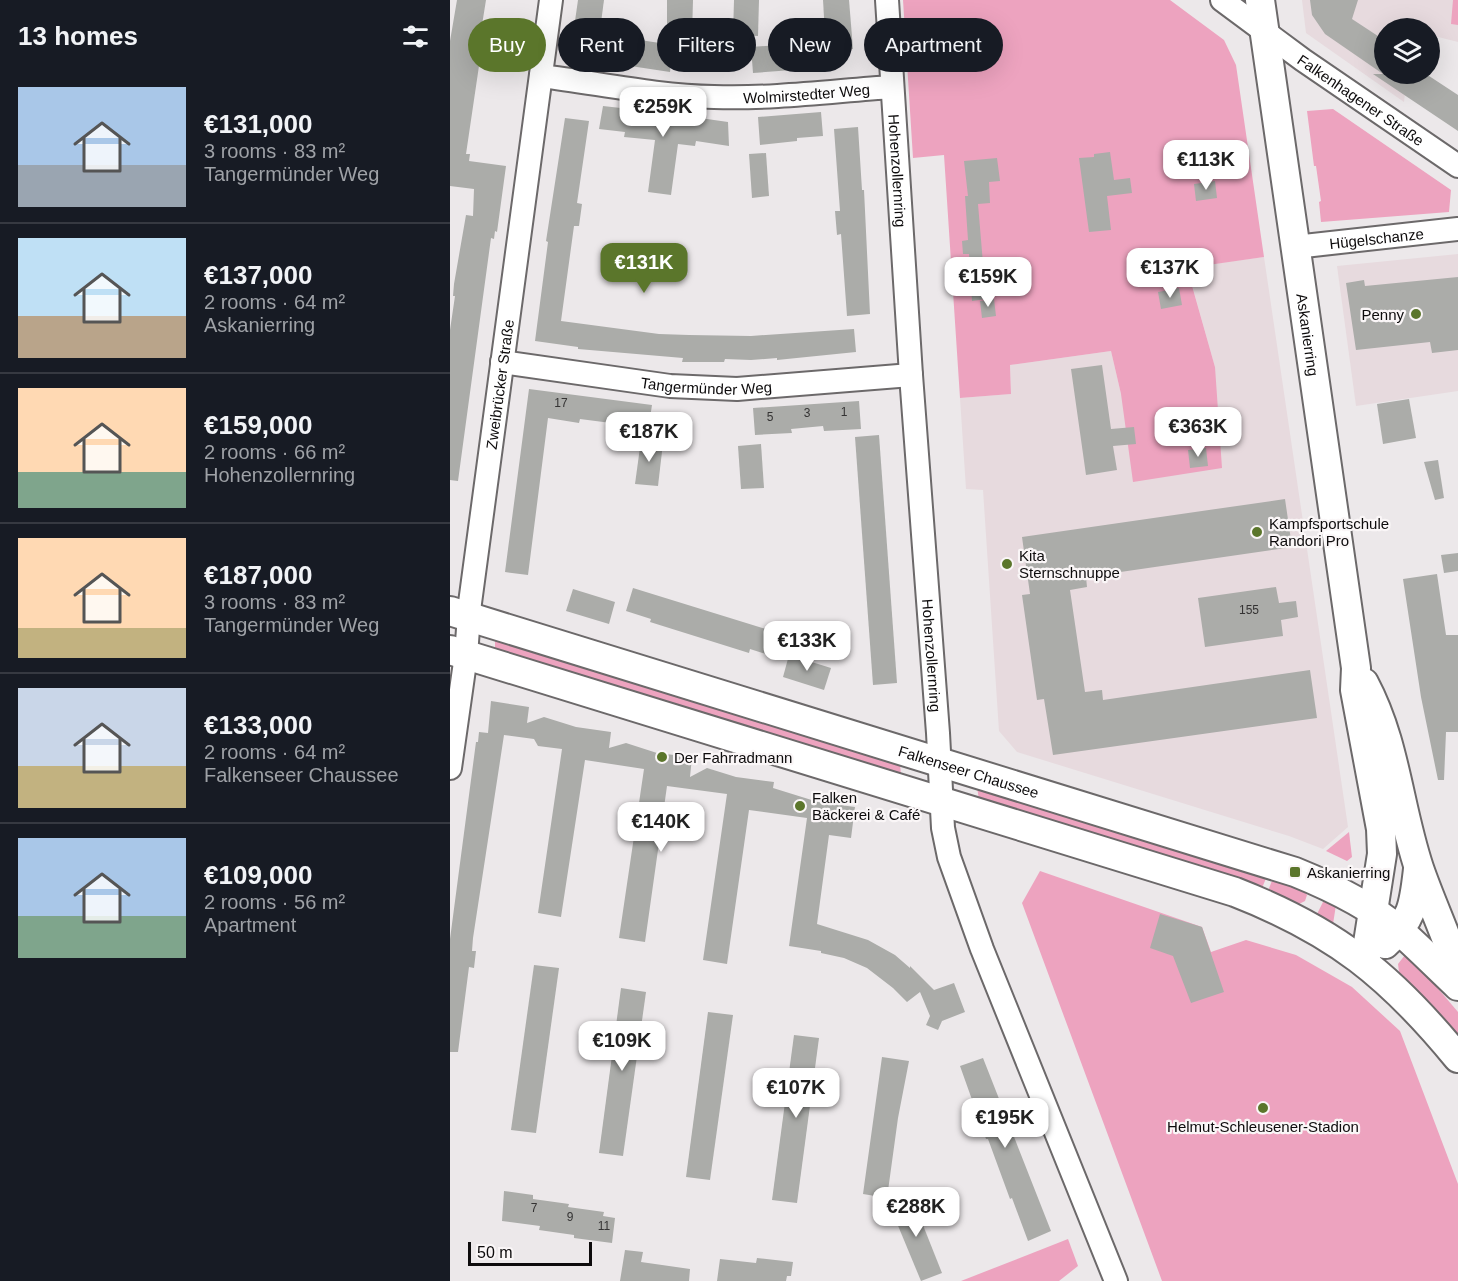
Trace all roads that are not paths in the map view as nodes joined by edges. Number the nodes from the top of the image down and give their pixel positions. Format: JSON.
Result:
{"nodes":[{"id":1,"x":551,"y":0,"type":"edge"},
{"id":2,"x":887,"y":0,"type":"edge"},
{"id":3,"x":1222,"y":0,"type":"edge"},
{"id":4,"x":1260,"y":0,"type":"edge"},
{"id":5,"x":1264,"y":32,"type":"junction"},
{"id":6,"x":541,"y":76,"type":"junction"},
{"id":7,"x":892,"y":87,"type":"junction"},
{"id":8,"x":1458,"y":166,"type":"edge"},
{"id":9,"x":1458,"y":229,"type":"edge"},
{"id":10,"x":1295,"y":246,"type":"junction"},
{"id":11,"x":502,"y":362,"type":"junction"},
{"id":12,"x":911,"y":375,"type":"junction"},
{"id":13,"x":460,"y":614,"type":"edge"},
{"id":14,"x":458,"y":653,"type":"edge"},
{"id":15,"x":1356,"y":668,"type":"junction"},
{"id":16,"x":939,"y":762,"type":"junction"},
{"id":17,"x":450,"y":768,"type":"edge"},
{"id":18,"x":941,"y":803,"type":"junction"},
{"id":19,"x":1418,"y":867,"type":"junction"},
{"id":20,"x":1322,"y":884,"type":"junction"},
{"id":21,"x":1372,"y":911,"type":"junction"},
{"id":22,"x":1303,"y":922,"type":"junction"},
{"id":23,"x":1400,"y":931,"type":"junction"},
{"id":24,"x":1365,"y":962,"type":"junction"},
{"id":25,"x":1458,"y":971,"type":"edge"},
{"id":26,"x":1458,"y":986,"type":"edge"},
{"id":27,"x":1458,"y":1058,"type":"edge"},
{"id":28,"x":1116,"y":1281,"type":"edge"}],
"edges":[{"from":1,"to":6,"type":"street","name":"Zweibrücker Straße"},
{"from":2,"to":7,"type":"street","name":"Hohenzollernring"},
{"from":3,"to":5,"type":"street","name":"Falkenhagener Straße"},
{"from":4,"to":5,"type":"main road","name":"Askanierring"},
{"from":5,"to":8,"type":"street","name":"Falkenhagener Straße"},
{"from":5,"to":10,"type":"main road","name":"Askanierring"},
{"from":6,"to":7,"type":"street","name":"Wolmirstedter Weg"},
{"from":6,"to":11,"type":"street","name":"Zweibrücker Straße"},
{"from":7,"to":12,"type":"street","name":"Hohenzollernring"},
{"from":9,"to":10,"type":"street","name":"Hügelschanze"},
{"from":10,"to":15,"type":"main road","name":"Askanierring"},
{"from":11,"to":12,"type":"street","name":"Tangermünder Weg"},
{"from":11,"to":13,"type":"street","name":"Zweibrücker Straße"},
{"from":12,"to":16,"type":"street","name":"Hohenzollernring"},
{"from":13,"to":14,"type":"street","name":"Zweibrücker Straße"},
{"from":13,"to":16,"type":"main road","name":"Falkenseer Chaussee"},
{"from":14,"to":17,"type":"street","name":"Zweibrücker Straße"},
{"from":14,"to":18,"type":"main road"},
{"from":15,"to":19,"type":"main road","name":"Askanierring"},
{"from":15,"to":21,"type":"main road","name":"Askanierring"},
{"from":16,"to":18,"type":"street","name":"Hohenzollernring"},
{"from":16,"to":20,"type":"main road","name":"Falkenseer Chaussee"},
{"from":18,"to":22,"type":"main road"},
{"from":18,"to":28,"type":"street","name":"Hohenzollernring"},
{"from":19,"to":23,"type":"main road","name":"Askanierring"},
{"from":19,"to":25,"type":"main road","name":"Askanierring"},
{"from":20,"to":21,"type":"main road","name":"Falkenseer Chaussee"},
{"from":20,"to":22,"type":"main road"},
{"from":21,"to":23,"type":"main road","name":"Falkenseer Chaussee"},
{"from":21,"to":24,"type":"main road","name":"Askanierring"},
{"from":22,"to":24,"type":"main road"},
{"from":23,"to":24,"type":"main road"},
{"from":23,"to":26,"type":"main road","name":"Falkenseer Chaussee"},
{"from":24,"to":27,"type":"main road"}]}
